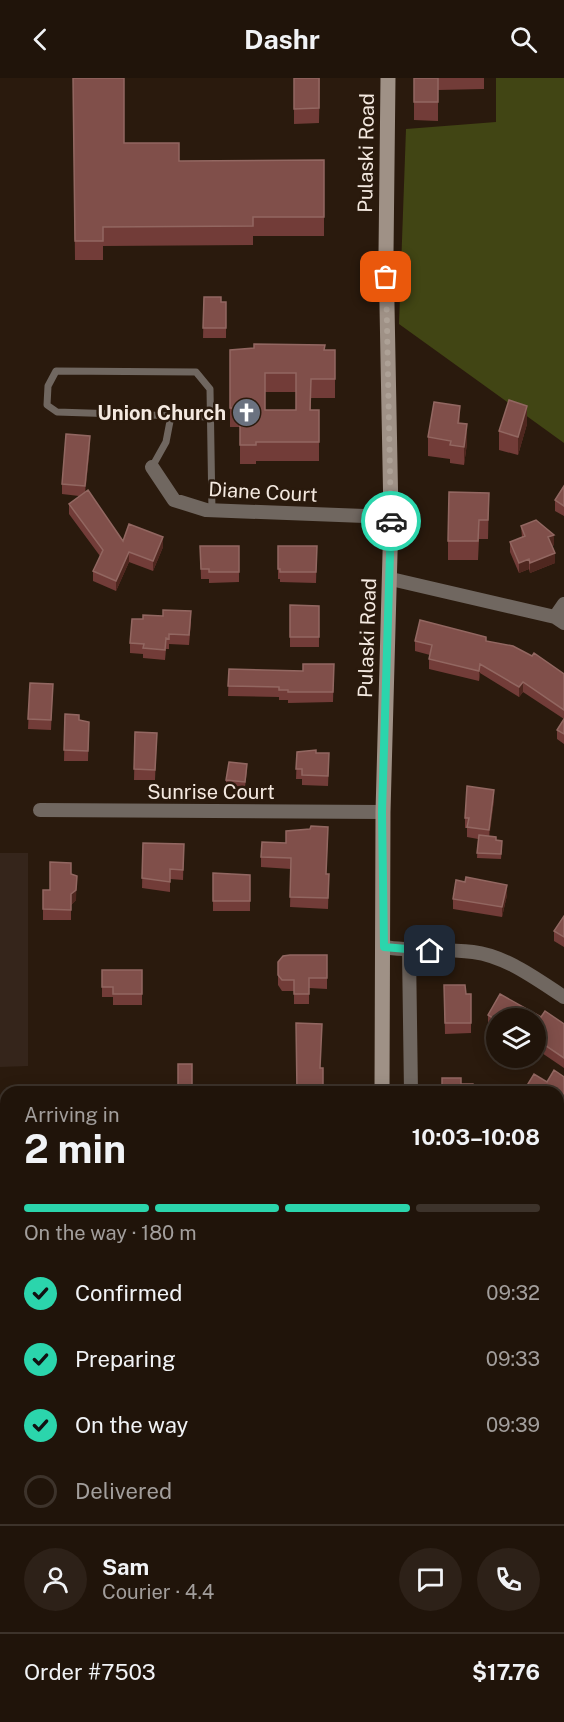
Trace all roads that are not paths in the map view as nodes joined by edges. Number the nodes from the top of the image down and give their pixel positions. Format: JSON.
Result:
{"nodes":[{"id":1,"x":388,"y":78,"type":"edge"},
{"id":2,"x":171,"y":416,"type":"junction"},
{"id":3,"x":209,"y":417,"type":"junction"},
{"id":4,"x":152,"y":467,"type":"joint"},
{"id":5,"x":212,"y":510,"type":"junction"},
{"id":6,"x":391,"y":517,"type":"junction"},
{"id":7,"x":390,"y":579,"type":"junction"},
{"id":8,"x":564,"y":604,"type":"edge"},
{"id":9,"x":560,"y":620,"type":"edge"},
{"id":10,"x":40,"y":810,"type":"dead end"},
{"id":11,"x":382,"y":812,"type":"junction"},
{"id":12,"x":384,"y":947,"type":"junction"},
{"id":13,"x":409,"y":951,"type":"junction"},
{"id":14,"x":564,"y":997,"type":"edge"},
{"id":15,"x":382,"y":1086,"type":"edge"},
{"id":16,"x":411,"y":1086,"type":"edge"}],
"edges":[{"from":1,"to":6,"type":"main road","name":"Pulaski Road"},
{"from":2,"to":3,"type":"lane"},
{"from":2,"to":3,"type":"lane"},
{"from":2,"to":4,"type":"lane"},
{"from":3,"to":5,"type":"lane"},
{"from":4,"to":5,"type":"street","name":"Diane Court"},
{"from":5,"to":6,"type":"street","name":"Diane Court"},
{"from":6,"to":7,"type":"main road","name":"Pulaski Road"},
{"from":7,"to":9,"type":"street"},
{"from":7,"to":11,"type":"main road","name":"Pulaski Road"},
{"from":8,"to":9,"type":"street"},
{"from":10,"to":11,"type":"street","name":"Sunrise Court"},
{"from":11,"to":12,"type":"main road","name":"Pulaski Road"},
{"from":12,"to":13,"type":"street"},
{"from":12,"to":15,"type":"main road","name":"Pulaski Road"},
{"from":13,"to":14,"type":"street"},
{"from":13,"to":16,"type":"street"}]}
